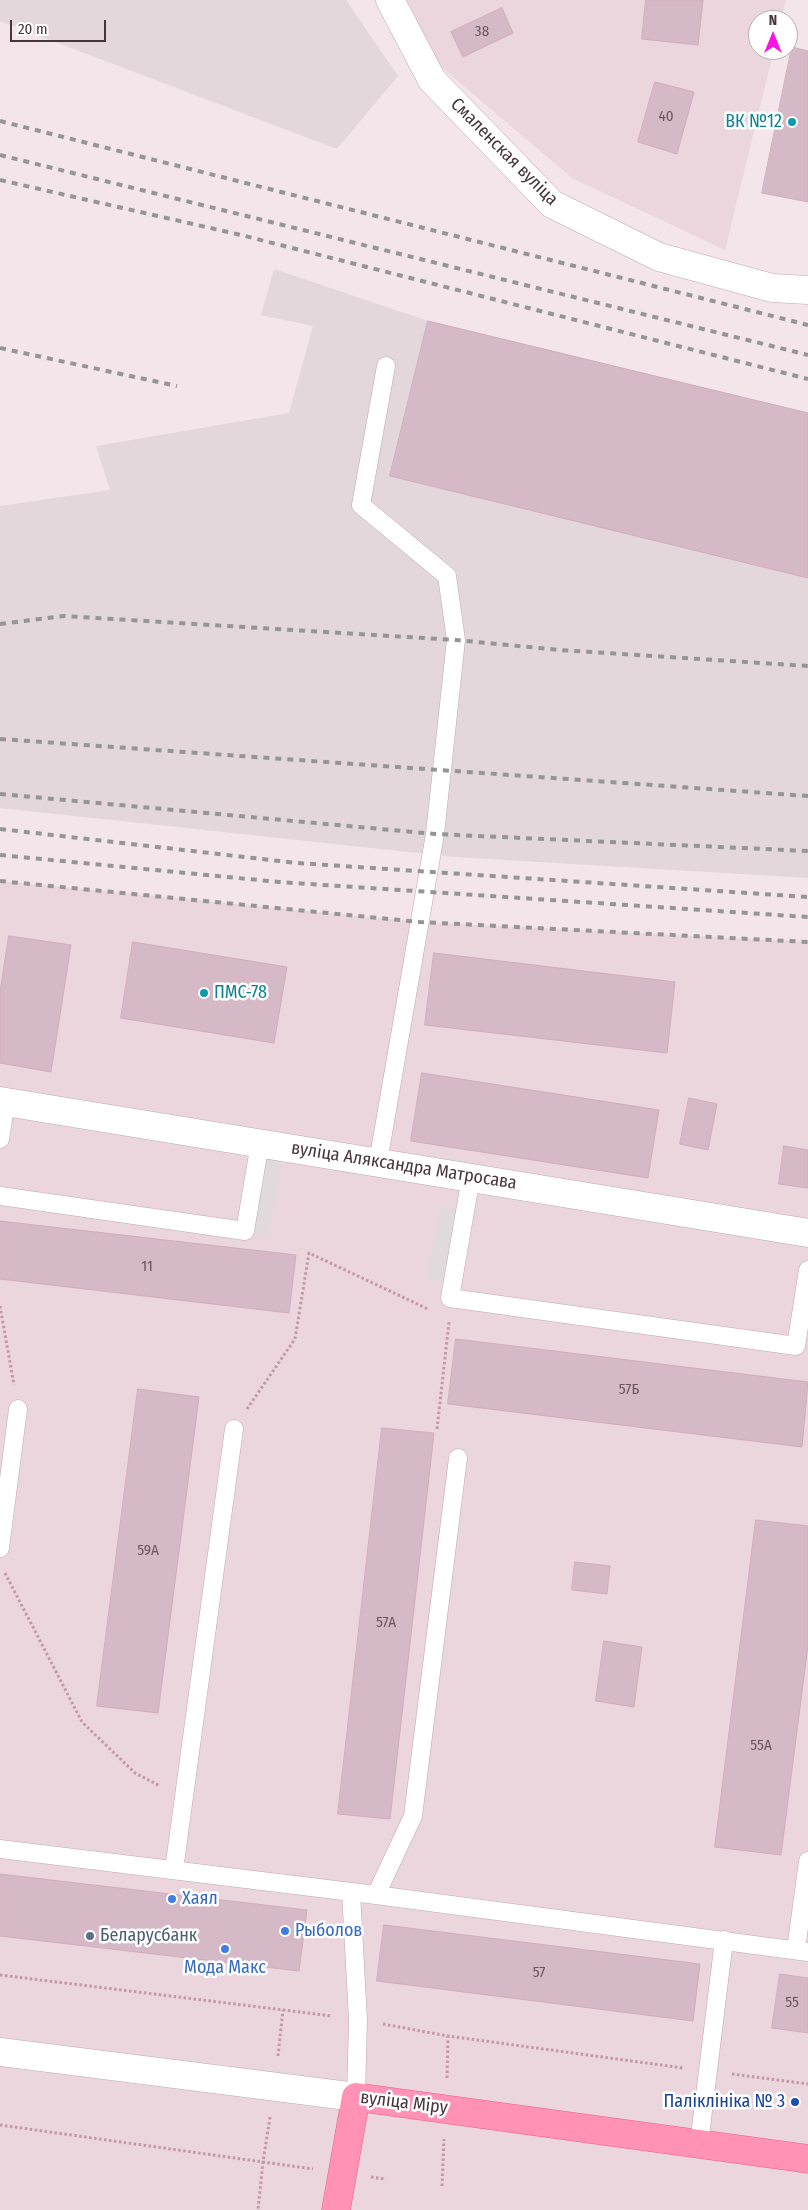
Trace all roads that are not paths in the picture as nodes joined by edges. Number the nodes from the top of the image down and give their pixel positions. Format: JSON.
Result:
{"nodes":[{"id":1,"x":390,"y":0,"type":"edge"},
{"id":2,"x":808,"y":290,"type":"edge"},
{"id":3,"x":386,"y":366,"type":"dead end"},
{"id":4,"x":3,"y":1101,"type":"edge"},
{"id":5,"x":0,"y":1139,"type":"edge"},
{"id":6,"x":260,"y":1143,"type":"junction"},
{"id":7,"x":378,"y":1162,"type":"junction"},
{"id":8,"x":471,"y":1177,"type":"junction"},
{"id":9,"x":0,"y":1196,"type":"edge"},
{"id":10,"x":808,"y":1233,"type":"edge"},
{"id":11,"x":808,"y":1270,"type":"edge"},
{"id":12,"x":18,"y":1409,"type":"road end"},
{"id":13,"x":234,"y":1429,"type":"road end"},
{"id":14,"x":458,"y":1458,"type":"dead end"},
{"id":15,"x":0,"y":1548,"type":"edge"},
{"id":16,"x":0,"y":1849,"type":"edge"},
{"id":17,"x":808,"y":1861,"type":"edge"},
{"id":18,"x":174,"y":1870,"type":"junction"},
{"id":19,"x":351,"y":1892,"type":"junction"},
{"id":20,"x":376,"y":1895,"type":"junction"},
{"id":21,"x":724,"y":1940,"type":"junction"},
{"id":22,"x":802,"y":1951,"type":"edge"},
{"id":23,"x":0,"y":2052,"type":"edge"},
{"id":24,"x":356,"y":2097,"type":"junction"},
{"id":25,"x":699,"y":2144,"type":"junction"},
{"id":26,"x":808,"y":2159,"type":"edge"},
{"id":27,"x":336,"y":2210,"type":"edge"}],
"edges":[{"from":1,"to":2,"type":"street","name":"Смаленская вуліца"},
{"from":3,"to":7,"type":"lane"},
{"from":4,"to":5,"type":"lane"},
{"from":4,"to":6,"type":"street","name":"вуліца Аляксандра Матросава"},
{"from":6,"to":7,"type":"street","name":"вуліца Аляксандра Матросава"},
{"from":6,"to":9,"type":"lane"},
{"from":7,"to":8,"type":"street","name":"вуліца Аляксандра Матросава"},
{"from":8,"to":10,"type":"street","name":"вуліца Аляксандра Матросава"},
{"from":8,"to":11,"type":"lane"},
{"from":12,"to":15,"type":"lane"},
{"from":13,"to":18,"type":"lane"},
{"from":14,"to":20,"type":"lane"},
{"from":16,"to":18,"type":"lane"},
{"from":17,"to":22,"type":"lane"},
{"from":18,"to":19,"type":"lane"},
{"from":19,"to":20,"type":"lane"},
{"from":19,"to":24,"type":"lane"},
{"from":20,"to":21,"type":"lane"},
{"from":21,"to":22,"type":"lane"},
{"from":21,"to":25,"type":"lane"},
{"from":23,"to":24,"type":"street","name":"вуліца Міру"},
{"from":24,"to":25,"type":"main road","name":"вуліца Міру"},
{"from":24,"to":27,"type":"main road"},
{"from":25,"to":26,"type":"main road","name":"вуліца Міру"}]}
